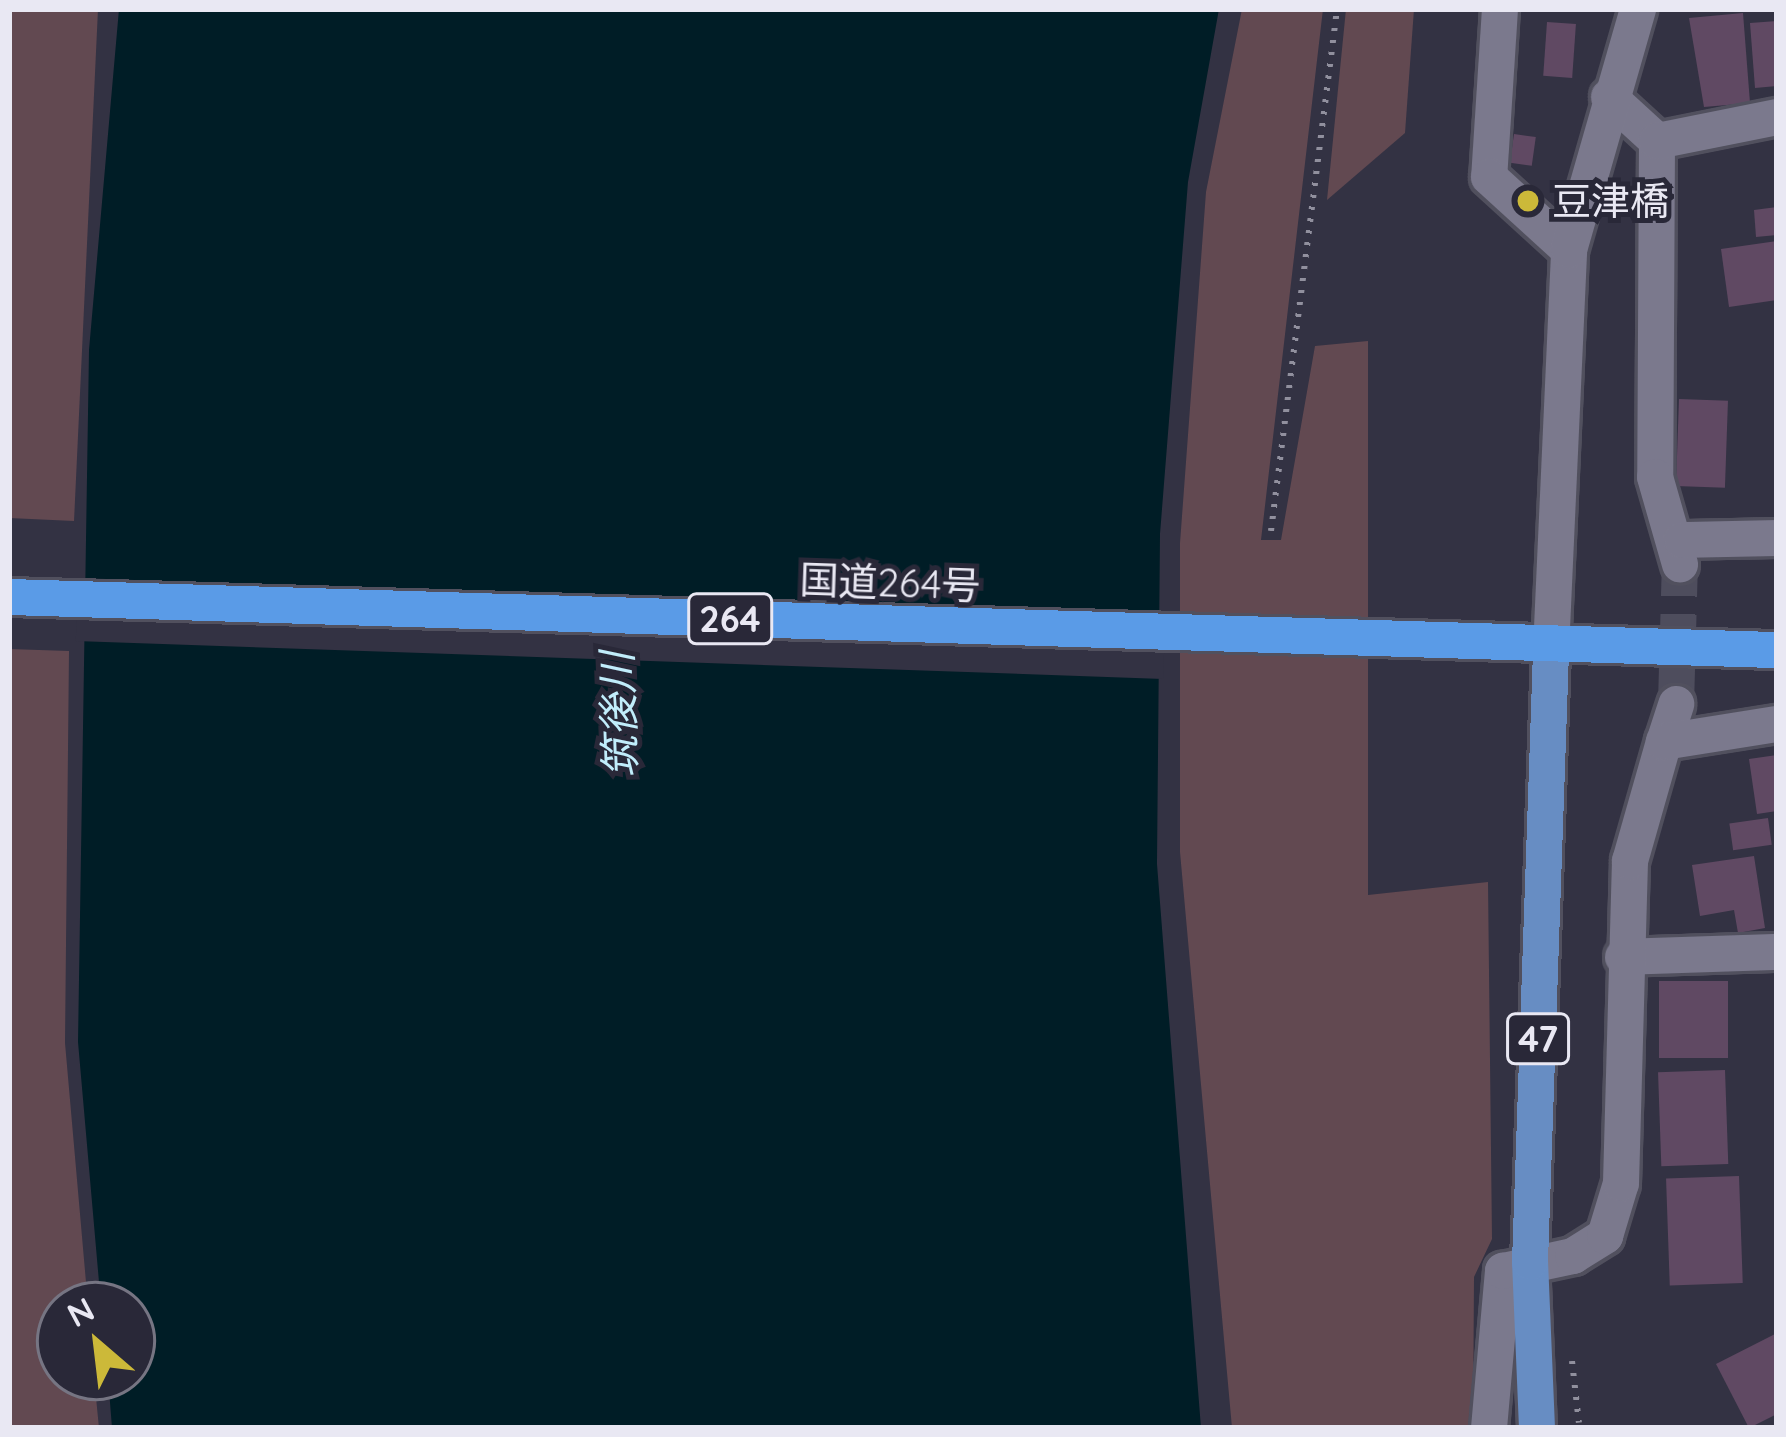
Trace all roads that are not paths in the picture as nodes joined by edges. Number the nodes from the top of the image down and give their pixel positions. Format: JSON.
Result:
{"nodes":[{"id":1,"x":1500,"y":9,"type":"edge"},
{"id":2,"x":1638,"y":9,"type":"edge"},
{"id":3,"x":1610,"y":97,"type":"junction"},
{"id":4,"x":1777,"y":117,"type":"edge"},
{"id":5,"x":1658,"y":142,"type":"junction"},
{"id":6,"x":1569,"y":250,"type":"junction"},
{"id":7,"x":1777,"y":538,"type":"edge"},
{"id":8,"x":9,"y":597,"type":"edge"},
{"id":9,"x":1551,"y":650,"type":"junction"},
{"id":10,"x":1777,"y":650,"type":"edge"},
{"id":11,"x":1676,"y":704,"type":"tunnel mouth"},
{"id":12,"x":1777,"y":724,"type":"edge"},
{"id":13,"x":1664,"y":742,"type":"junction"},
{"id":14,"x":1777,"y":952,"type":"edge"},
{"id":15,"x":1622,"y":957,"type":"junction"},
{"id":16,"x":1530,"y":1262,"type":"junction"},
{"id":17,"x":1489,"y":1428,"type":"edge"},
{"id":18,"x":1537,"y":1428,"type":"edge"}],
"edges":[{"from":1,"to":6,"type":"street"},
{"from":2,"to":3,"type":"street"},
{"from":3,"to":5,"type":"street"},
{"from":3,"to":6,"type":"street"},
{"from":4,"to":5,"type":"street"},
{"from":5,"to":7,"type":"street"},
{"from":6,"to":9,"type":"street"},
{"from":8,"to":9,"type":"highway","name":"国道264号","number":"264"},
{"from":9,"to":10,"type":"highway","number":"264"},
{"from":9,"to":16,"type":"main road","number":"47"},
{"from":11,"to":13,"type":"street"},
{"from":12,"to":13,"type":"street"},
{"from":13,"to":15,"type":"street"},
{"from":14,"to":15,"type":"street"},
{"from":15,"to":16,"type":"street"},
{"from":16,"to":17,"type":"street"},
{"from":16,"to":18,"type":"main road","number":"47"}]}
